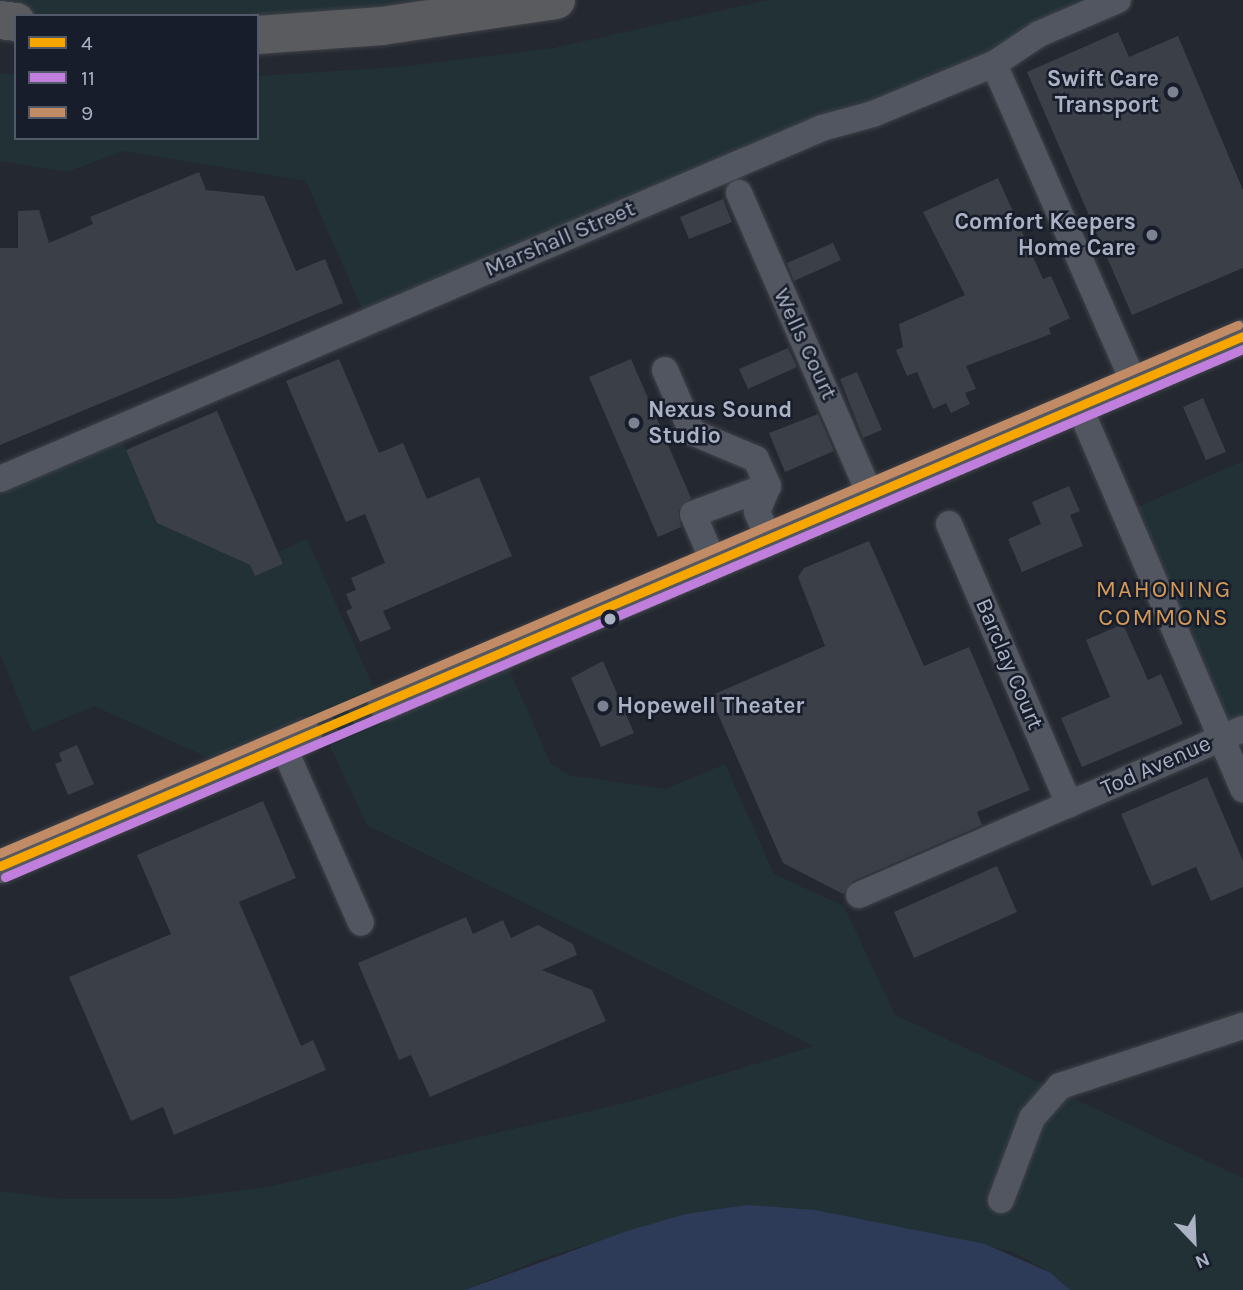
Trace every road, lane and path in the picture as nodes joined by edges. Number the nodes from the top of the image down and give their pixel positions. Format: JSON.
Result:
{"nodes":[{"id":1,"x":555,"y":0,"type":"edge"},
{"id":2,"x":1118,"y":0,"type":"edge"},
{"id":3,"x":259,"y":35,"type":"edge"},
{"id":4,"x":994,"y":64,"type":"junction"},
{"id":5,"x":739,"y":193,"type":"dead end"},
{"id":6,"x":1243,"y":336,"type":"edge"},
{"id":7,"x":666,"y":370,"type":"dead end"},
{"id":8,"x":1134,"y":383,"type":"junction"},
{"id":9,"x":1079,"y":406,"type":"junction"},
{"id":10,"x":0,"y":479,"type":"edge"},
{"id":11,"x":768,"y":486,"type":"junction"},
{"id":12,"x":871,"y":496,"type":"junction"},
{"id":13,"x":949,"y":524,"type":"dead end"},
{"id":14,"x":769,"y":539,"type":"junction"},
{"id":15,"x":714,"y":563,"type":"junction"},
{"id":16,"x":384,"y":703,"type":"tunnel mouth"},
{"id":17,"x":1232,"y":733,"type":"edge"},
{"id":18,"x":294,"y":741,"type":"joint"},
{"id":19,"x":1243,"y":789,"type":"edge"},
{"id":20,"x":1069,"y":804,"type":"junction"},
{"id":21,"x":0,"y":866,"type":"edge"},
{"id":22,"x":859,"y":895,"type":"dead end"},
{"id":23,"x":361,"y":923,"type":"dead end"},
{"id":24,"x":1243,"y":1026,"type":"edge"},
{"id":25,"x":1001,"y":1200,"type":"dead end"}],
"edges":[{"from":1,"to":3,"type":"highway"},
{"from":2,"to":4,"type":"street","name":"Marshall Street"},
{"from":4,"to":8,"type":"street"},
{"from":4,"to":10,"type":"street","name":"Marshall Street"},
{"from":5,"to":12,"type":"street","name":"Wells Court"},
{"from":6,"to":8,"type":"main road"},
{"from":7,"to":11,"type":"street"},
{"from":8,"to":9,"type":"main road"},
{"from":9,"to":12,"type":"main road"},
{"from":9,"to":17,"type":"street"},
{"from":11,"to":14,"type":"street"},
{"from":11,"to":15,"type":"street"},
{"from":12,"to":14,"type":"main road"},
{"from":13,"to":20,"type":"street","name":"Barclay Court"},
{"from":14,"to":15,"type":"main road"},
{"from":15,"to":16,"type":"main road"},
{"from":17,"to":19,"type":"street"},
{"from":17,"to":20,"type":"street","name":"Tod Avenue"},
{"from":18,"to":21,"type":"main road"},
{"from":18,"to":23,"type":"street"},
{"from":20,"to":22,"type":"street","name":"Tod Avenue"},
{"from":24,"to":25,"type":"street"}]}
